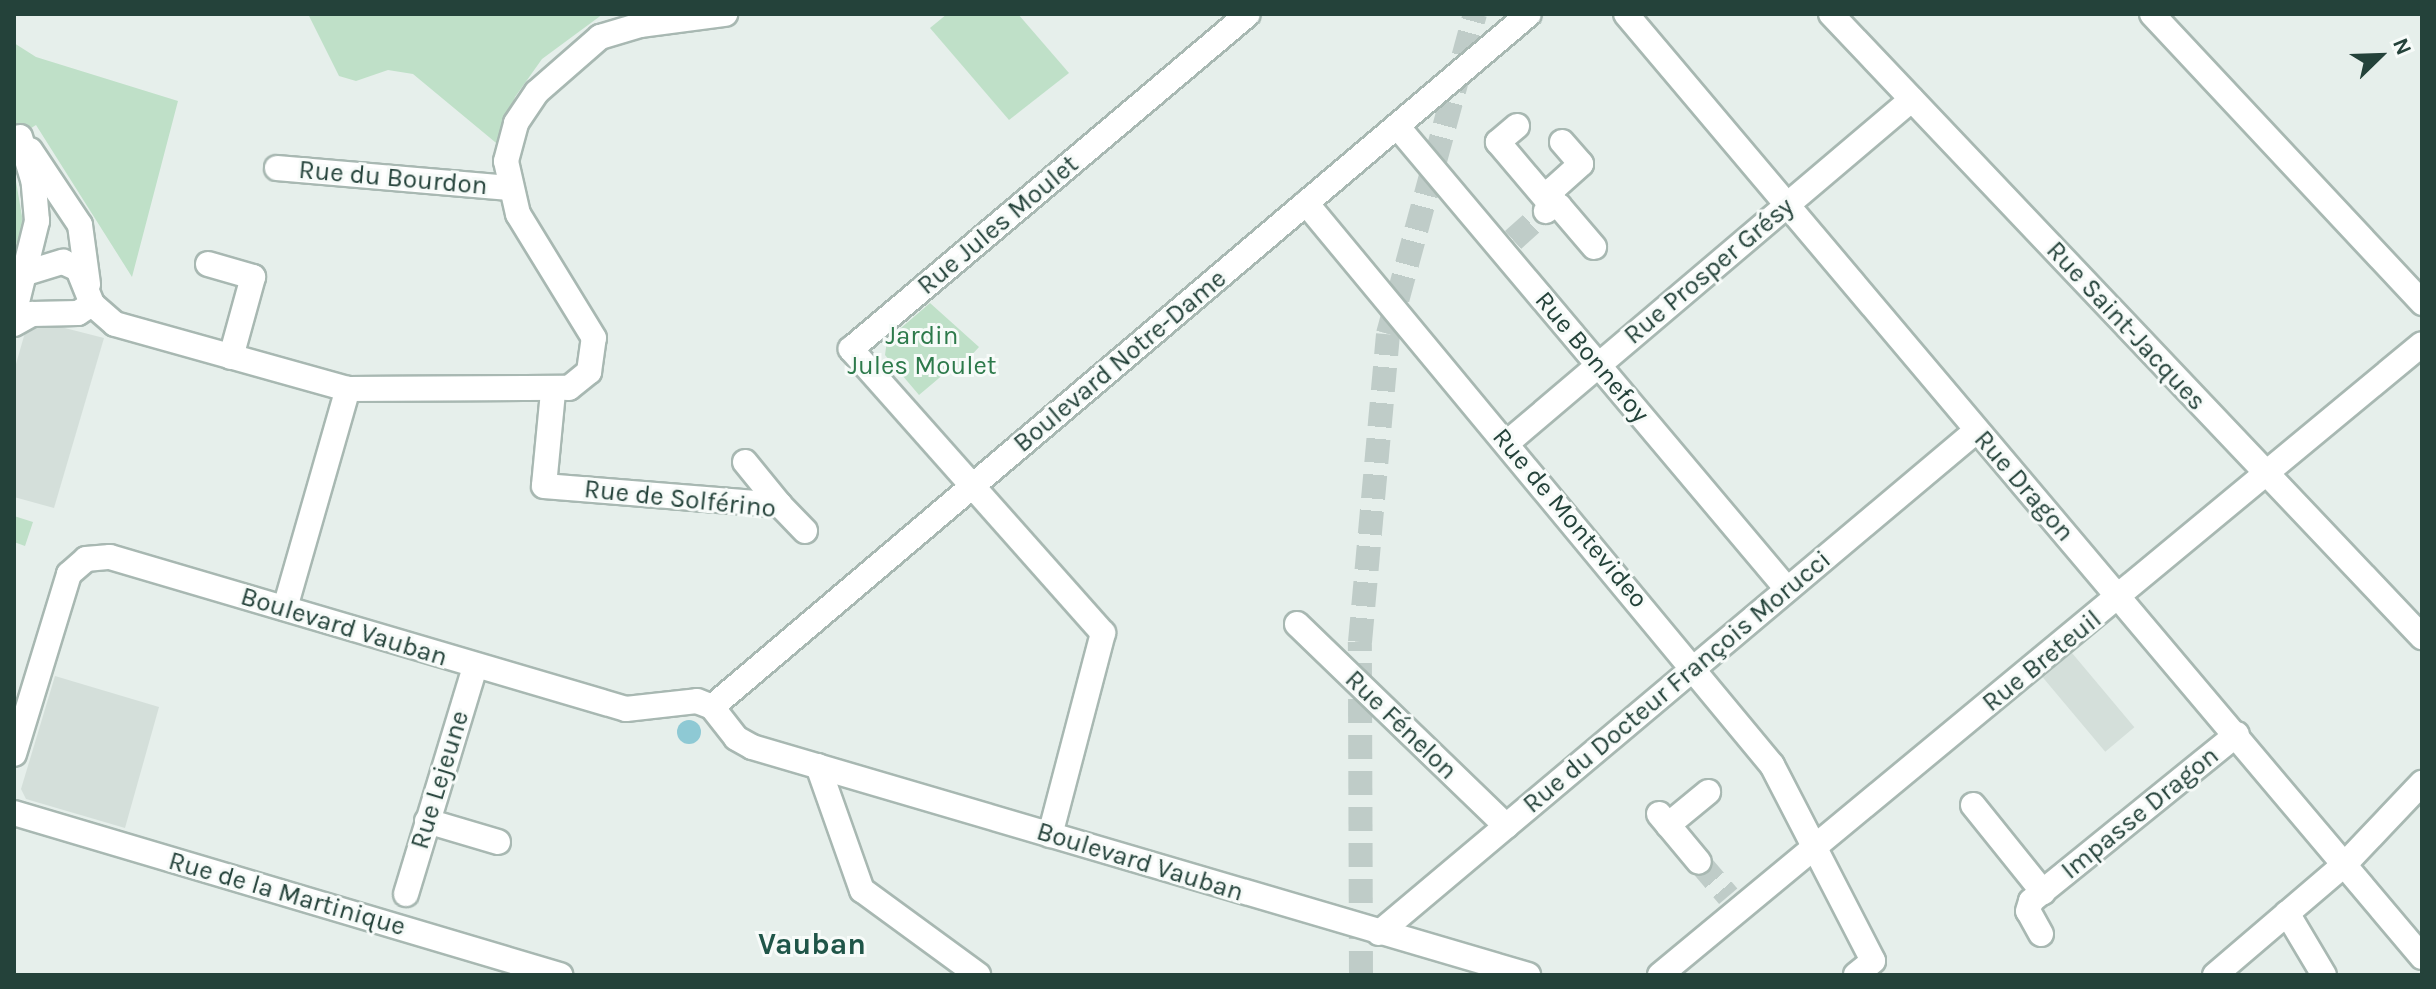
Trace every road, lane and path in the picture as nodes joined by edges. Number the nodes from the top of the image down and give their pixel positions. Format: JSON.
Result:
{"nodes":[{"id":1,"x":725,"y":14,"type":"edge"},
{"id":2,"x":1248,"y":14,"type":"edge"},
{"id":3,"x":1529,"y":14,"type":"edge"},
{"id":4,"x":1626,"y":14,"type":"edge"},
{"id":5,"x":1831,"y":14,"type":"edge"},
{"id":6,"x":2152,"y":14,"type":"edge"},
{"id":7,"x":1912,"y":99,"type":"junction"},
{"id":8,"x":1397,"y":126,"type":"junction"},
{"id":9,"x":1517,"y":126,"type":"dead end"},
{"id":10,"x":17,"y":132,"type":"edge"},
{"id":11,"x":1562,"y":142,"type":"dead end"},
{"id":12,"x":277,"y":168,"type":"dead end"},
{"id":13,"x":509,"y":188,"type":"junction"},
{"id":14,"x":1306,"y":203,"type":"junction"},
{"id":15,"x":1787,"y":206,"type":"junction"},
{"id":16,"x":1546,"y":211,"type":"junction"},
{"id":17,"x":1594,"y":247,"type":"dead end"},
{"id":18,"x":208,"y":264,"type":"dead end"},
{"id":19,"x":26,"y":273,"type":"junction"},
{"id":20,"x":90,"y":294,"type":"junction"},
{"id":21,"x":2422,"y":303,"type":"edge"},
{"id":22,"x":44,"y":311,"type":"junction"},
{"id":23,"x":14,"y":314,"type":"edge"},
{"id":24,"x":14,"y":324,"type":"edge"},
{"id":25,"x":2422,"y":344,"type":"edge"},
{"id":26,"x":231,"y":357,"type":"junction"},
{"id":27,"x":1599,"y":365,"type":"junction"},
{"id":28,"x":348,"y":389,"type":"junction"},
{"id":29,"x":553,"y":392,"type":"junction"},
{"id":30,"x":1976,"y":431,"type":"junction"},
{"id":31,"x":1507,"y":443,"type":"junction"},
{"id":32,"x":745,"y":462,"type":"dead end"},
{"id":33,"x":2266,"y":474,"type":"junction"},
{"id":34,"x":973,"y":486,"type":"junction"},
{"id":35,"x":780,"y":505,"type":"junction"},
{"id":36,"x":805,"y":531,"type":"dead end"},
{"id":37,"x":1787,"y":589,"type":"junction"},
{"id":38,"x":2121,"y":596,"type":"junction"},
{"id":39,"x":285,"y":608,"type":"junction"},
{"id":40,"x":1297,"y":624,"type":"dead end"},
{"id":41,"x":2422,"y":637,"type":"edge"},
{"id":42,"x":475,"y":667,"type":"junction"},
{"id":43,"x":1694,"y":667,"type":"junction"},
{"id":44,"x":712,"y":707,"type":"junction"},
{"id":45,"x":2237,"y":734,"type":"junction"},
{"id":46,"x":14,"y":754,"type":"edge"},
{"id":47,"x":818,"y":766,"type":"junction"},
{"id":48,"x":2422,"y":783,"type":"edge"},
{"id":49,"x":1708,"y":792,"type":"dead end"},
{"id":50,"x":1973,"y":805,"type":"dead end"},
{"id":51,"x":14,"y":813,"type":"edge"},
{"id":52,"x":427,"y":821,"type":"junction"},
{"id":53,"x":1506,"y":826,"type":"junction"},
{"id":54,"x":1050,"y":835,"type":"junction"},
{"id":55,"x":498,"y":842,"type":"dead end"},
{"id":56,"x":1815,"y":847,"type":"junction"},
{"id":57,"x":1699,"y":862,"type":"tunnel mouth"},
{"id":58,"x":2345,"y":864,"type":"junction"},
{"id":59,"x":2043,"y":892,"type":"junction"},
{"id":60,"x":406,"y":894,"type":"dead end"},
{"id":61,"x":2287,"y":913,"type":"junction"},
{"id":62,"x":1379,"y":933,"type":"junction"},
{"id":63,"x":2041,"y":934,"type":"dead end"},
{"id":64,"x":2422,"y":957,"type":"edge"},
{"id":65,"x":560,"y":975,"type":"edge"},
{"id":66,"x":978,"y":975,"type":"edge"},
{"id":67,"x":1528,"y":975,"type":"edge"},
{"id":68,"x":1660,"y":975,"type":"edge"},
{"id":69,"x":1856,"y":975,"type":"edge"},
{"id":70,"x":2215,"y":975,"type":"edge"},
{"id":71,"x":2324,"y":975,"type":"edge"}],
"edges":[{"from":1,"to":13,"type":"street"},
{"from":2,"to":34,"type":"street","name":"Rue Jules Moulet"},
{"from":3,"to":8,"type":"street","name":"Boulevard Notre-Dame"},
{"from":4,"to":15,"type":"street","name":"Rue Dragon"},
{"from":5,"to":7,"type":"street","name":"Rue Saint-Jacques"},
{"from":6,"to":21,"type":"street"},
{"from":7,"to":15,"type":"street","name":"Rue Prosper Grésy"},
{"from":7,"to":33,"type":"street","name":"Rue Saint-Jacques"},
{"from":8,"to":14,"type":"street","name":"Boulevard Notre-Dame"},
{"from":8,"to":27,"type":"street","name":"Rue Bonnefoy"},
{"from":9,"to":16,"type":"street"},
{"from":10,"to":19,"type":"street"},
{"from":10,"to":20,"type":"street"},
{"from":11,"to":16,"type":"street"},
{"from":12,"to":13,"type":"street","name":"Rue du Bourdon"},
{"from":13,"to":29,"type":"street"},
{"from":14,"to":31,"type":"street","name":"Rue de Montevideo"},
{"from":14,"to":34,"type":"street","name":"Boulevard Notre-Dame"},
{"from":15,"to":27,"type":"street","name":"Rue Prosper Grésy"},
{"from":15,"to":30,"type":"street","name":"Rue Dragon"},
{"from":16,"to":17,"type":"street"},
{"from":18,"to":26,"type":"street"},
{"from":19,"to":20,"type":"street"},
{"from":19,"to":22,"type":"street"},
{"from":19,"to":23,"type":"street"},
{"from":20,"to":22,"type":"street"},
{"from":20,"to":26,"type":"street"},
{"from":22,"to":24,"type":"street"},
{"from":25,"to":33,"type":"street","name":"Rue Breteuil"},
{"from":26,"to":28,"type":"street"},
{"from":27,"to":31,"type":"street","name":"Rue Prosper Grésy"},
{"from":27,"to":37,"type":"street","name":"Rue Bonnefoy"},
{"from":28,"to":29,"type":"street"},
{"from":28,"to":39,"type":"street"},
{"from":29,"to":35,"type":"street","name":"Rue de Solférino"},
{"from":30,"to":37,"type":"street","name":"Rue du Docteur François Morucci"},
{"from":30,"to":38,"type":"street","name":"Rue Dragon"},
{"from":31,"to":43,"type":"street","name":"Rue de Montevideo"},
{"from":32,"to":35,"type":"street"},
{"from":33,"to":38,"type":"street","name":"Rue Breteuil"},
{"from":33,"to":41,"type":"street","name":"Rue Saint-Jacques"},
{"from":34,"to":44,"type":"street","name":"Boulevard Notre-Dame"},
{"from":34,"to":54,"type":"street"},
{"from":35,"to":36,"type":"street","name":"Rue de Solférino"},
{"from":37,"to":43,"type":"street","name":"Rue du Docteur François Morucci"},
{"from":38,"to":45,"type":"street","name":"Rue Dragon"},
{"from":38,"to":56,"type":"street","name":"Rue Breteuil"},
{"from":39,"to":42,"type":"street","name":"Boulevard Vauban"},
{"from":39,"to":46,"type":"street","name":"Boulevard Vauban"},
{"from":40,"to":53,"type":"street","name":"Rue Fénelon"},
{"from":42,"to":44,"type":"street","name":"Boulevard Vauban"},
{"from":42,"to":52,"type":"street","name":"Rue Lejeune"},
{"from":43,"to":53,"type":"street","name":"Rue du Docteur François Morucci"},
{"from":43,"to":56,"type":"street","name":"Rue de Montevideo"},
{"from":44,"to":47,"type":"street","name":"Boulevard Vauban"},
{"from":45,"to":58,"type":"street","name":"Rue Dragon"},
{"from":45,"to":59,"type":"street","name":"Impasse Dragon"},
{"from":47,"to":54,"type":"street","name":"Boulevard Vauban"},
{"from":47,"to":66,"type":"street"},
{"from":48,"to":58,"type":"street"},
{"from":49,"to":57,"type":"street"},
{"from":50,"to":59,"type":"street"},
{"from":51,"to":65,"type":"street","name":"Rue de la Martinique"},
{"from":52,"to":55,"type":"street"},
{"from":52,"to":60,"type":"street","name":"Rue Lejeune"},
{"from":53,"to":62,"type":"street","name":"Rue du Docteur François Morucci"},
{"from":54,"to":62,"type":"street","name":"Boulevard Vauban"},
{"from":56,"to":68,"type":"street","name":"Rue Breteuil"},
{"from":56,"to":69,"type":"street","name":"Rue de Montevideo"},
{"from":58,"to":61,"type":"street"},
{"from":58,"to":64,"type":"street","name":"Rue Dragon"},
{"from":59,"to":63,"type":"street"},
{"from":61,"to":70,"type":"street"},
{"from":61,"to":71,"type":"street"},
{"from":62,"to":67,"type":"street","name":"Boulevard Vauban"}]}
